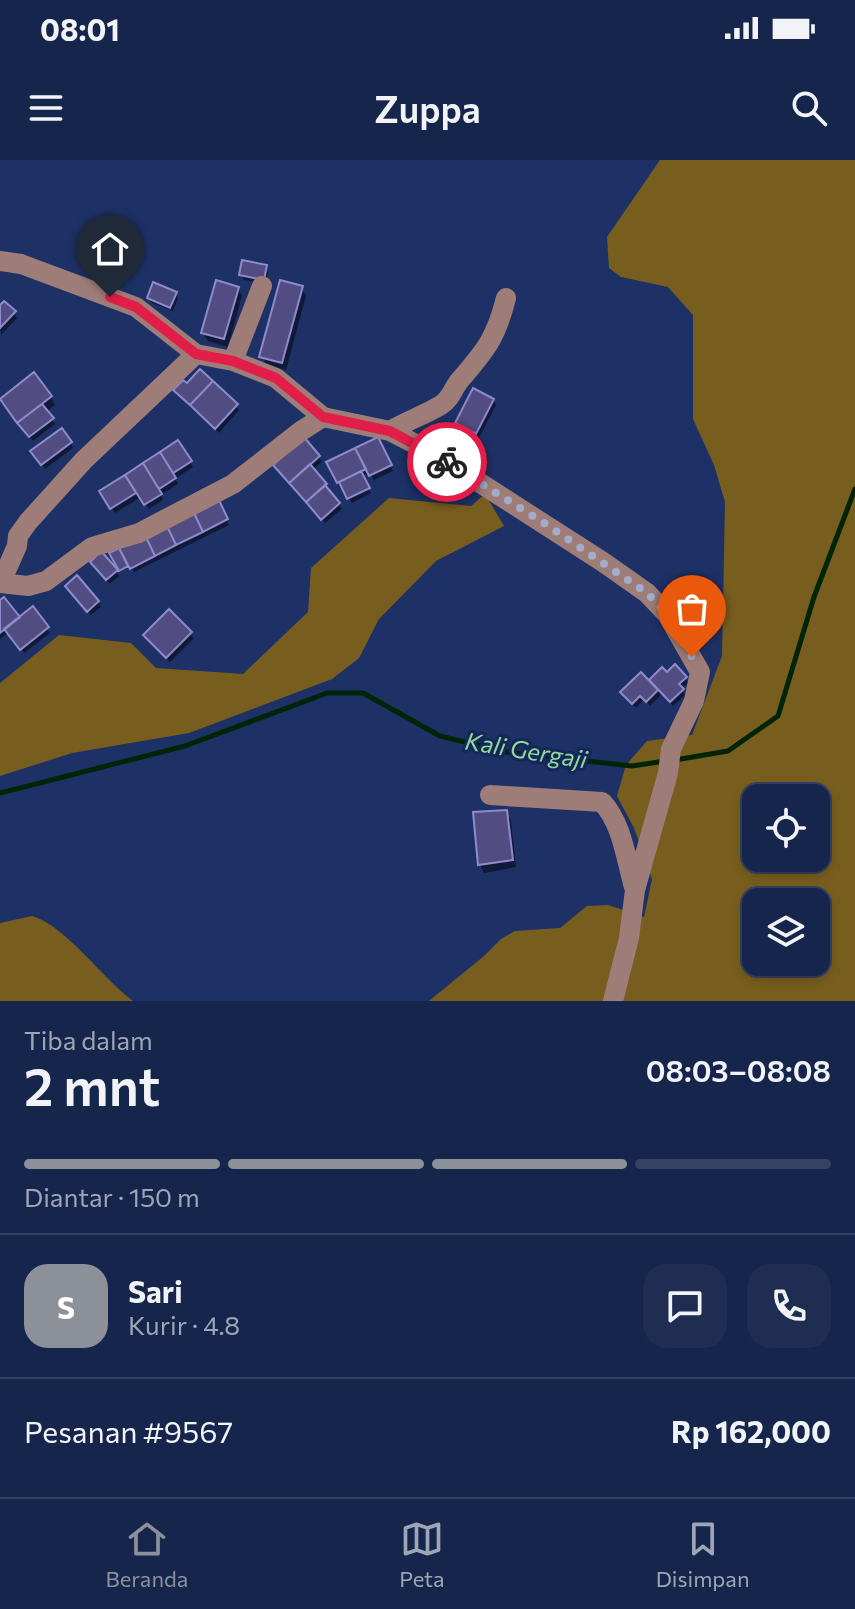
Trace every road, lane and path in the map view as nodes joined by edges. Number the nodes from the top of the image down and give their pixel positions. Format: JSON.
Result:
{"nodes":[{"id":1,"x":0,"y":261,"type":"edge"},
{"id":2,"x":262,"y":286,"type":"dead end"},
{"id":3,"x":506,"y":298,"type":"dead end"},
{"id":4,"x":196,"y":354,"type":"junction"},
{"id":5,"x":233,"y":361,"type":"junction"},
{"id":6,"x":323,"y":417,"type":"junction"},
{"id":7,"x":390,"y":431,"type":"junction"},
{"id":8,"x":1,"y":582,"type":"edge"},
{"id":9,"x":490,"y":795,"type":"dead end"},
{"id":10,"x":635,"y":890,"type":"junction"},
{"id":11,"x":613,"y":1001,"type":"edge"}],
"edges":[{"from":1,"to":4,"type":"street"},
{"from":2,"to":5,"type":"street"},
{"from":3,"to":7,"type":"street"},
{"from":4,"to":5,"type":"street"},
{"from":4,"to":8,"type":"street"},
{"from":5,"to":6,"type":"street"},
{"from":6,"to":7,"type":"street"},
{"from":6,"to":8,"type":"street"},
{"from":7,"to":10,"type":"street"},
{"from":9,"to":10,"type":"street"},
{"from":10,"to":11,"type":"street"}]}
